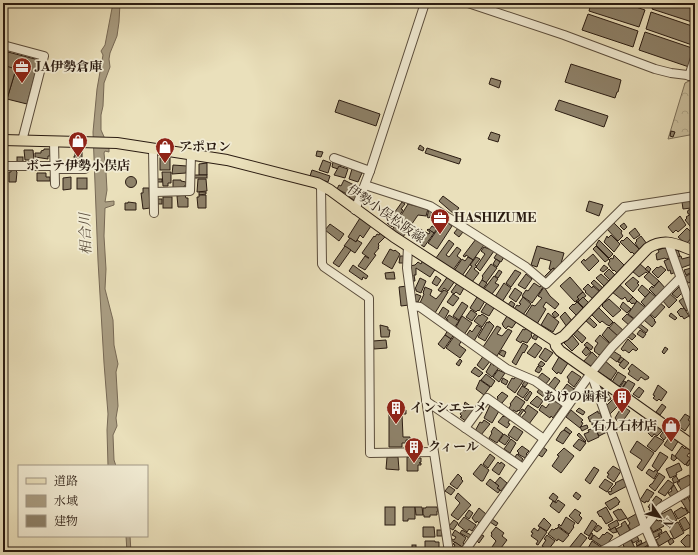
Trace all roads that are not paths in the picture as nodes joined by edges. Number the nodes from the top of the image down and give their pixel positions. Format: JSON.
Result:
{"nodes":[{"id":1,"x":425,"y":3,"type":"edge"},
{"id":2,"x":468,"y":3,"type":"edge"},
{"id":3,"x":3,"y":45,"type":"edge"},
{"id":4,"x":695,"y":58,"type":"edge"},
{"id":5,"x":692,"y":76,"type":"edge"},
{"id":6,"x":3,"y":140,"type":"edge"},
{"id":7,"x":22,"y":141,"type":"junction"},
{"id":8,"x":54,"y":142,"type":"junction"},
{"id":9,"x":153,"y":149,"type":"junction"},
{"id":10,"x":191,"y":155,"type":"junction"},
{"id":11,"x":334,"y":158,"type":"dead end"},
{"id":12,"x":3,"y":166,"type":"edge"},
{"id":13,"x":54,"y":168,"type":"junction"},
{"id":14,"x":85,"y":169,"type":"dead end"},
{"id":15,"x":370,"y":171,"type":"junction"},
{"id":16,"x":55,"y":184,"type":"dead end"},
{"id":17,"x":321,"y":185,"type":"junction"},
{"id":18,"x":365,"y":185,"type":"junction"},
{"id":19,"x":154,"y":192,"type":"junction"},
{"id":20,"x":695,"y":196,"type":"edge"},
{"id":21,"x":355,"y":210,"type":"junction"},
{"id":22,"x":154,"y":212,"type":"dead end"},
{"id":23,"x":668,"y":242,"type":"junction"},
{"id":24,"x":408,"y":246,"type":"junction"},
{"id":25,"x":695,"y":251,"type":"edge"},
{"id":26,"x":680,"y":278,"type":"junction"},
{"id":27,"x":412,"y":306,"type":"junction"},
{"id":28,"x":695,"y":318,"type":"edge"},
{"id":29,"x":555,"y":341,"type":"junction"},
{"id":30,"x":591,"y":373,"type":"junction"},
{"id":31,"x":426,"y":401,"type":"junction"},
{"id":32,"x":568,"y":405,"type":"junction"},
{"id":33,"x":465,"y":428,"type":"junction"},
{"id":34,"x":544,"y":439,"type":"junction"},
{"id":35,"x":695,"y":448,"type":"edge"},
{"id":36,"x":433,"y":452,"type":"junction"},
{"id":37,"x":523,"y":468,"type":"junction"},
{"id":38,"x":695,"y":487,"type":"edge"},
{"id":39,"x":645,"y":527,"type":"junction"},
{"id":40,"x":449,"y":552,"type":"edge"},
{"id":41,"x":464,"y":552,"type":"edge"},
{"id":42,"x":600,"y":552,"type":"edge"},
{"id":43,"x":656,"y":552,"type":"edge"}],
"edges":[{"from":1,"to":15,"type":"street"},
{"from":2,"to":5,"type":"street"},
{"from":3,"to":7,"type":"street"},
{"from":4,"to":5,"type":"street"},
{"from":6,"to":7,"type":"main road","name":"伊勢小俣松阪線"},
{"from":7,"to":8,"type":"main road","name":"伊勢小俣松阪線"},
{"from":8,"to":9,"type":"main road","name":"伊勢小俣松阪線"},
{"from":8,"to":13,"type":"street"},
{"from":9,"to":10,"type":"main road","name":"伊勢小俣松阪線"},
{"from":9,"to":19,"type":"street"},
{"from":10,"to":17,"type":"main road","name":"伊勢小俣松阪線"},
{"from":10,"to":19,"type":"street"},
{"from":11,"to":15,"type":"street"},
{"from":12,"to":13,"type":"street"},
{"from":13,"to":14,"type":"street"},
{"from":13,"to":16,"type":"street"},
{"from":15,"to":18,"type":"street"},
{"from":17,"to":21,"type":"main road","name":"伊勢小俣松阪線"},
{"from":17,"to":36,"type":"street"},
{"from":18,"to":20,"type":"street"},
{"from":18,"to":21,"type":"street"},
{"from":19,"to":22,"type":"street"},
{"from":21,"to":24,"type":"main road","name":"伊勢小俣松阪線"},
{"from":23,"to":25,"type":"main road"},
{"from":23,"to":26,"type":"street"},
{"from":23,"to":29,"type":"main road"},
{"from":24,"to":27,"type":"street"},
{"from":24,"to":29,"type":"main road","name":"伊勢小俣松阪線"},
{"from":26,"to":28,"type":"street"},
{"from":26,"to":30,"type":"street"},
{"from":27,"to":31,"type":"street"},
{"from":27,"to":32,"type":"street"},
{"from":29,"to":30,"type":"main road","name":"伊勢小俣松阪線"},
{"from":30,"to":32,"type":"street"},
{"from":30,"to":35,"type":"main road","name":"伊勢小俣松阪線"},
{"from":30,"to":39,"type":"street"},
{"from":31,"to":33,"type":"street"},
{"from":31,"to":36,"type":"street"},
{"from":32,"to":34,"type":"street"},
{"from":33,"to":34,"type":"street"},
{"from":33,"to":37,"type":"street"},
{"from":34,"to":37,"type":"street"},
{"from":36,"to":40,"type":"street"},
{"from":37,"to":41,"type":"street"},
{"from":38,"to":39,"type":"street"},
{"from":39,"to":42,"type":"street"},
{"from":39,"to":43,"type":"street"}]}
